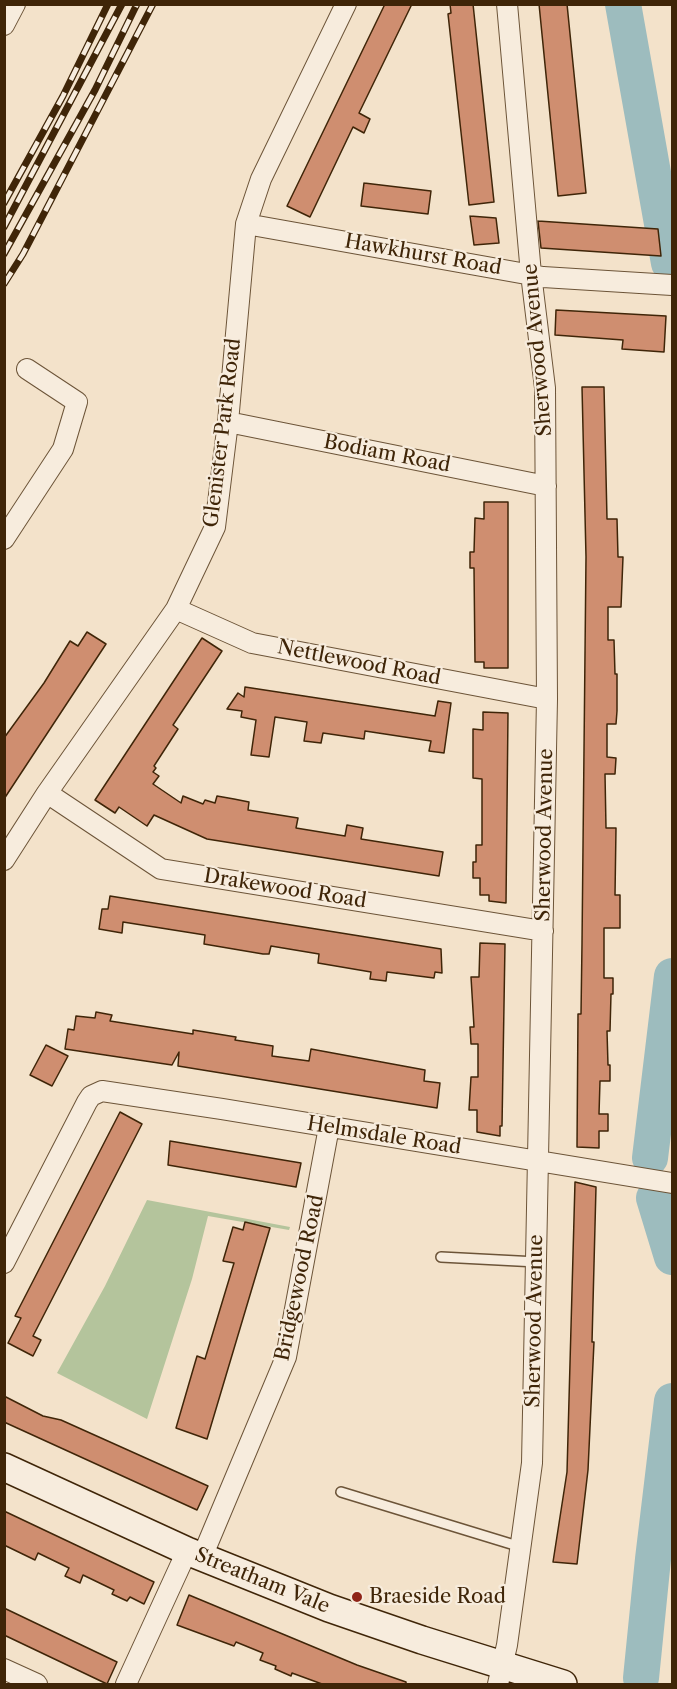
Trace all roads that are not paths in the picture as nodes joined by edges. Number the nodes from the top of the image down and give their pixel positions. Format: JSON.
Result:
{"nodes":[{"id":1,"x":15,"y":4,"type":"edge"},
{"id":2,"x":346,"y":4,"type":"edge"},
{"id":3,"x":507,"y":4,"type":"edge"},
{"id":4,"x":4,"y":24,"type":"edge"},
{"id":5,"x":246,"y":224,"type":"junction"},
{"id":6,"x":531,"y":274,"type":"junction"},
{"id":7,"x":672,"y":285,"type":"edge"},
{"id":8,"x":27,"y":369,"type":"dead end"},
{"id":9,"x":228,"y":422,"type":"junction"},
{"id":10,"x":546,"y":486,"type":"junction"},
{"id":11,"x":4,"y":539,"type":"edge"},
{"id":12,"x":176,"y":609,"type":"junction"},
{"id":13,"x":547,"y":699,"type":"junction"},
{"id":14,"x":47,"y":793,"type":"junction"},
{"id":15,"x":4,"y":860,"type":"edge"},
{"id":16,"x":543,"y":931,"type":"junction"},
{"id":17,"x":329,"y":1127,"type":"junction"},
{"id":18,"x":538,"y":1161,"type":"junction"},
{"id":19,"x":672,"y":1183,"type":"edge"},
{"id":20,"x":441,"y":1257,"type":"dead end"},
{"id":21,"x":537,"y":1262,"type":"junction"},
{"id":22,"x":4,"y":1263,"type":"edge"},
{"id":23,"x":4,"y":1467,"type":"edge"},
{"id":24,"x":341,"y":1492,"type":"dead end"},
{"id":25,"x":521,"y":1547,"type":"junction"},
{"id":26,"x":194,"y":1554,"type":"junction"},
{"id":27,"x":4,"y":1669,"type":"edge"},
{"id":28,"x":500,"y":1675,"type":"edge"},
{"id":29,"x":37,"y":1684,"type":"edge"},
{"id":30,"x":126,"y":1684,"type":"edge"},
{"id":31,"x":563,"y":1684,"type":"edge"}],
"edges":[{"from":1,"to":4,"type":"street"},
{"from":2,"to":5,"type":"street","name":"Glenister Park Road"},
{"from":3,"to":6,"type":"street","name":"Sherwood Avenue"},
{"from":5,"to":6,"type":"street","name":"Hawkhurst Road"},
{"from":5,"to":9,"type":"street","name":"Glenister Park Road"},
{"from":6,"to":7,"type":"street","name":"Hawkhurst Road"},
{"from":6,"to":10,"type":"street","name":"Sherwood Avenue"},
{"from":8,"to":11,"type":"street"},
{"from":9,"to":10,"type":"street","name":"Bodiam Road"},
{"from":9,"to":12,"type":"street","name":"Glenister Park Road"},
{"from":10,"to":13,"type":"street","name":"Sherwood Avenue"},
{"from":12,"to":13,"type":"street","name":"Nettlewood Road"},
{"from":12,"to":14,"type":"street","name":"Glenister Park Road"},
{"from":13,"to":16,"type":"street","name":"Sherwood Avenue"},
{"from":14,"to":15,"type":"street","name":"Glenister Park Road"},
{"from":14,"to":16,"type":"street","name":"Drakewood Road"},
{"from":16,"to":18,"type":"street","name":"Sherwood Avenue"},
{"from":17,"to":18,"type":"street","name":"Helmsdale Road"},
{"from":17,"to":22,"type":"street","name":"Helmsdale Road"},
{"from":17,"to":26,"type":"street","name":"Bridgewood Road"},
{"from":18,"to":19,"type":"street","name":"Helmsdale Road"},
{"from":18,"to":21,"type":"street","name":"Sherwood Avenue"},
{"from":20,"to":21,"type":"lane"},
{"from":21,"to":25,"type":"street","name":"Sherwood Avenue"},
{"from":23,"to":26,"type":"main road","name":"Streatham Vale"},
{"from":24,"to":25,"type":"lane"},
{"from":25,"to":28,"type":"street","name":"Sherwood Avenue"},
{"from":26,"to":28,"type":"main road","name":"Streatham Vale"},
{"from":26,"to":30,"type":"street","name":"Bridgewood Road"},
{"from":27,"to":29,"type":"street"},
{"from":28,"to":31,"type":"main road","name":"Streatham Vale"}]}
